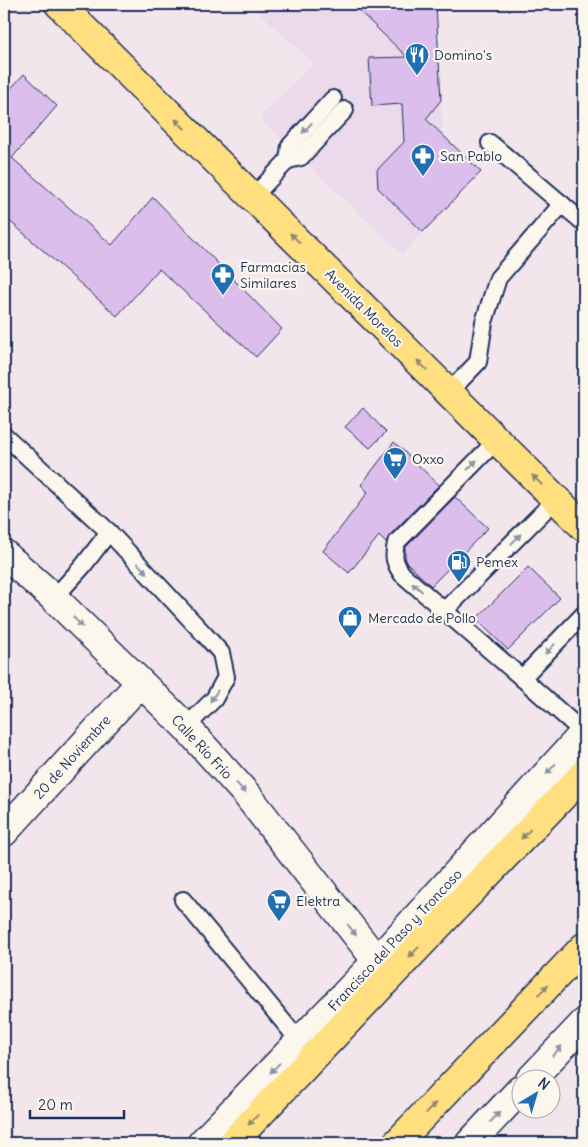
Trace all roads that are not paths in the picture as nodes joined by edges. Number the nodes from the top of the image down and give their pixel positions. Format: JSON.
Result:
{"nodes":[{"id":1,"x":59,"y":4,"type":"edge"},
{"id":2,"x":339,"y":105,"type":"dead end"},
{"id":3,"x":490,"y":143,"type":"dead end"},
{"id":4,"x":253,"y":197,"type":"junction"},
{"id":5,"x":562,"y":204,"type":"junction"},
{"id":6,"x":584,"y":224,"type":"edge"},
{"id":7,"x":449,"y":392,"type":"junction"},
{"id":8,"x":4,"y":435,"type":"edge"},
{"id":9,"x":497,"y":440,"type":"junction"},
{"id":10,"x":556,"y":499,"type":"junction"},
{"id":11,"x":584,"y":527,"type":"edge"},
{"id":12,"x":109,"y":532,"type":"junction"},
{"id":13,"x":4,"y":554,"type":"edge"},
{"id":14,"x":54,"y":598,"type":"junction"},
{"id":15,"x":444,"y":611,"type":"junction"},
{"id":16,"x":584,"y":614,"type":"edge"},
{"id":17,"x":522,"y":678,"type":"junction"},
{"id":18,"x":140,"y":683,"type":"junction"},
{"id":19,"x":186,"y":727,"type":"junction"},
{"id":20,"x":584,"y":733,"type":"edge"},
{"id":21,"x":584,"y":774,"type":"edge"},
{"id":22,"x":4,"y":832,"type":"edge"},
{"id":23,"x":183,"y":900,"type":"dead end"},
{"id":24,"x":584,"y":947,"type":"edge"},
{"id":25,"x":377,"y":961,"type":"junction"},
{"id":26,"x":584,"y":1023,"type":"edge"},
{"id":27,"x":300,"y":1042,"type":"junction"},
{"id":28,"x":539,"y":1070,"type":"edge"},
{"id":29,"x":510,"y":1101,"type":"edge"},
{"id":30,"x":202,"y":1143,"type":"edge"},
{"id":31,"x":232,"y":1143,"type":"edge"},
{"id":32,"x":397,"y":1143,"type":"edge"},
{"id":33,"x":470,"y":1143,"type":"edge"}],
"edges":[{"from":4,"to":1,"type":"main road","name":"Avenida Morelos","one_way":true},
{"from":2,"to":4,"type":"lane"},
{"from":3,"to":5,"type":"lane"},
{"from":7,"to":4,"type":"main road","name":"Avenida Morelos","one_way":true},
{"from":5,"to":6,"type":"lane"},
{"from":5,"to":7,"type":"lane"},
{"from":7,"to":9,"type":"main road","name":"Avenida Morelos"},
{"from":8,"to":12,"type":"lane"},
{"from":10,"to":9,"type":"main road","name":"Avenida Morelos","one_way":true},
{"from":15,"to":9,"type":"lane","one_way":true},
{"from":10,"to":11,"type":"main road","name":"Avenida Morelos"},
{"from":15,"to":10,"type":"lane","one_way":true},
{"from":12,"to":14,"type":"lane"},
{"from":12,"to":19,"type":"lane","one_way":true},
{"from":13,"to":14,"type":"street","name":"Calle Río Frío"},
{"from":14,"to":18,"type":"street","name":"Calle Río Frío","one_way":true},
{"from":15,"to":17,"type":"lane"},
{"from":16,"to":17,"type":"lane","one_way":true},
{"from":17,"to":20,"type":"lane"},
{"from":18,"to":19,"type":"street","name":"Calle Río Frío"},
{"from":18,"to":22,"type":"street","name":"20 de Noviembre"},
{"from":19,"to":25,"type":"street","name":"Calle Río Frío","one_way":true},
{"from":20,"to":25,"type":"street","name":"Francisco del Paso y Troncoso","one_way":true},
{"from":21,"to":31,"type":"main road","name":"Francisco del Paso y Troncoso","one_way":true},
{"from":23,"to":27,"type":"lane"},
{"from":32,"to":24,"type":"main road","one_way":true},
{"from":25,"to":27,"type":"street","name":"Francisco del Paso y Troncoso"},
{"from":28,"to":26,"type":"street","one_way":true},
{"from":27,"to":30,"type":"street","name":"Francisco del Paso y Troncoso","one_way":true},
{"from":33,"to":29,"type":"street","one_way":true}]}
